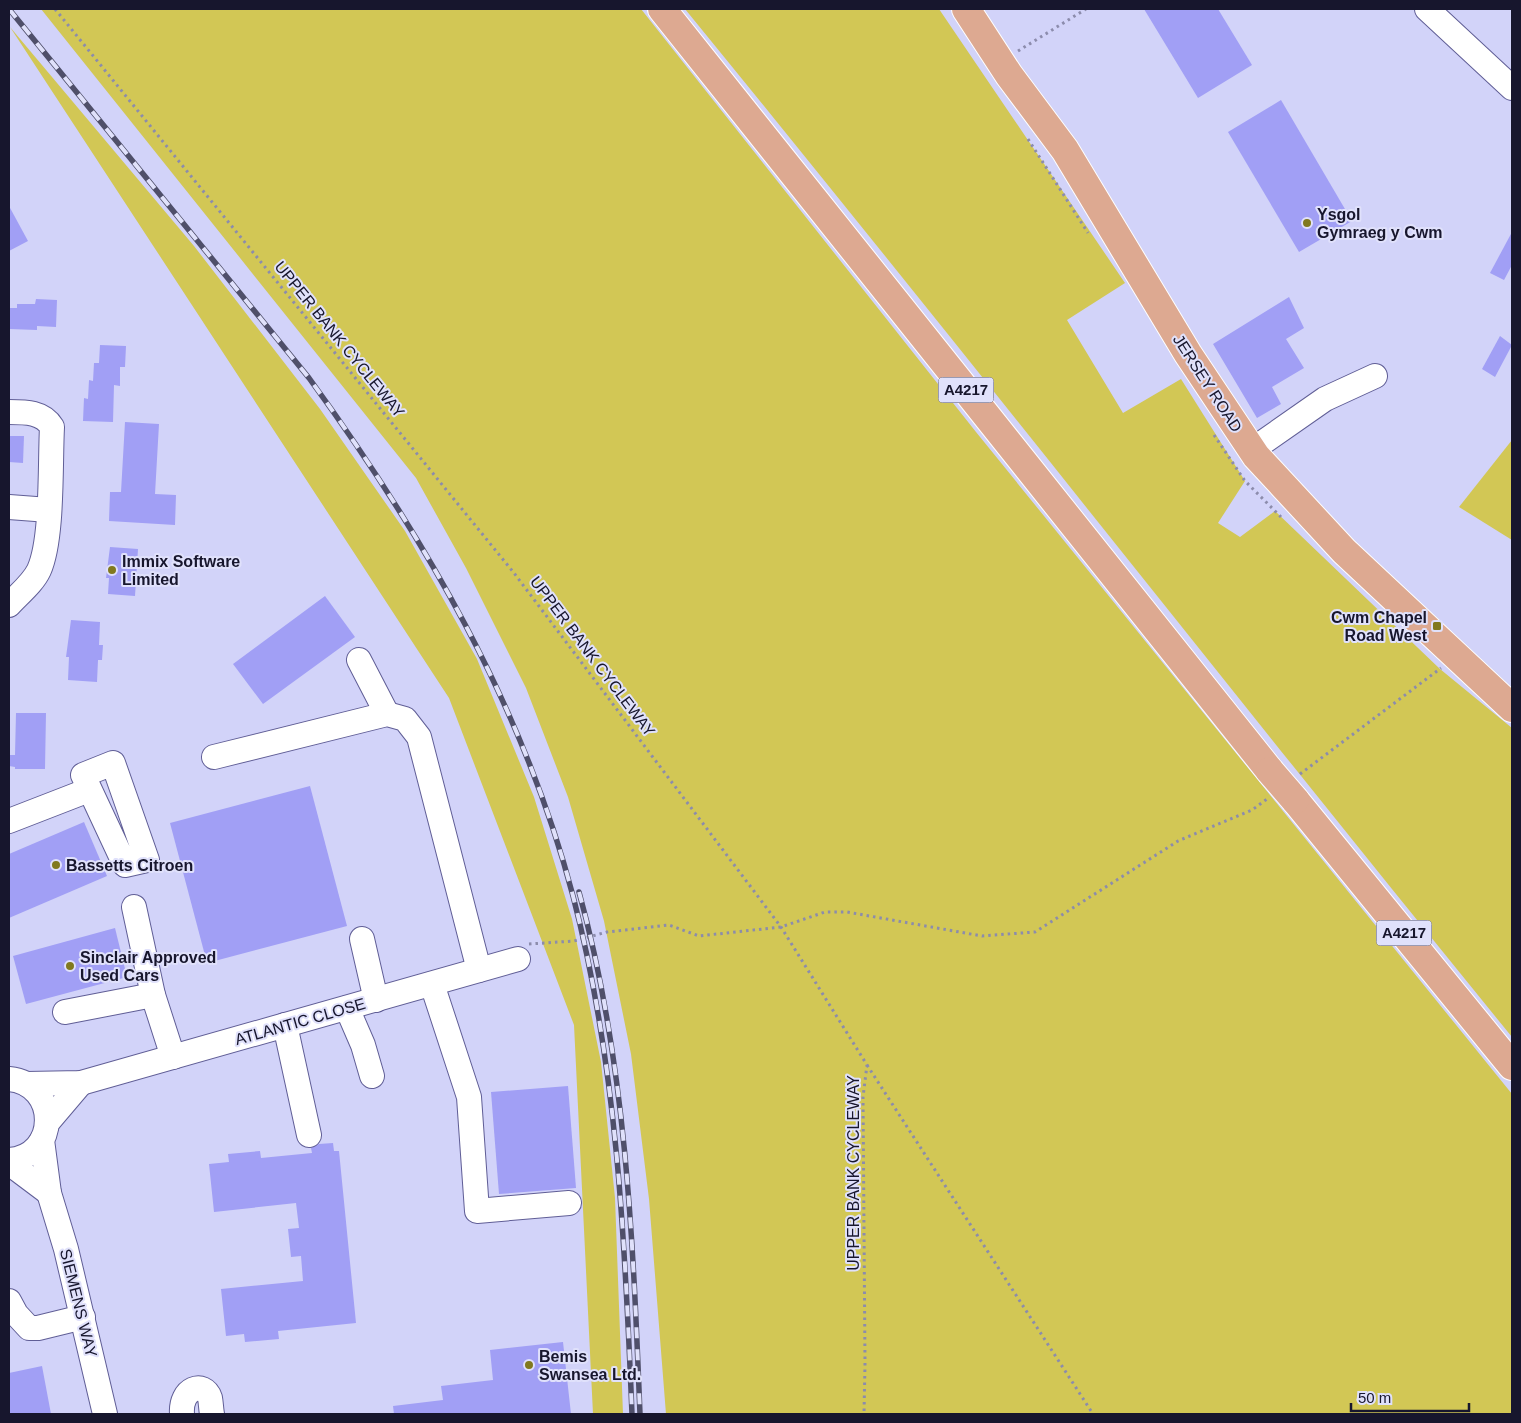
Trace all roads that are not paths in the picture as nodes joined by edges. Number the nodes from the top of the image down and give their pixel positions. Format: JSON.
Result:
{"nodes":[{"id":1,"x":662,"y":9,"type":"edge"},
{"id":2,"x":966,"y":9,"type":"edge"},
{"id":3,"x":1427,"y":9,"type":"edge"},
{"id":4,"x":1512,"y":88,"type":"edge"},
{"id":5,"x":1375,"y":376,"type":"dead end"},
{"id":6,"x":9,"y":412,"type":"edge"},
{"id":7,"x":1252,"y":450,"type":"junction"},
{"id":8,"x":9,"y":507,"type":"edge"},
{"id":9,"x":49,"y":510,"type":"junction"},
{"id":10,"x":9,"y":605,"type":"edge"},
{"id":11,"x":359,"y":660,"type":"dead end"},
{"id":12,"x":1512,"y":708,"type":"edge"},
{"id":13,"x":386,"y":714,"type":"junction"},
{"id":14,"x":214,"y":757,"type":"dead end"},
{"id":15,"x":90,"y":790,"type":"dead end"},
{"id":16,"x":9,"y":821,"type":"edge"},
{"id":17,"x":134,"y":907,"type":"dead end"},
{"id":18,"x":362,"y":939,"type":"dead end"},
{"id":19,"x":518,"y":959,"type":"road end"},
{"id":20,"x":479,"y":970,"type":"junction"},
{"id":21,"x":432,"y":984,"type":"junction"},
{"id":22,"x":153,"y":995,"type":"junction"},
{"id":23,"x":376,"y":1000,"type":"junction"},
{"id":24,"x":347,"y":1008,"type":"junction"},
{"id":25,"x":65,"y":1012,"type":"dead end"},
{"id":26,"x":285,"y":1025,"type":"junction"},
{"id":27,"x":174,"y":1057,"type":"junction"},
{"id":28,"x":1512,"y":1066,"type":"edge"},
{"id":29,"x":372,"y":1076,"type":"dead end"},
{"id":30,"x":15,"y":1079,"type":"edge"},
{"id":31,"x":81,"y":1083,"type":"junction"},
{"id":32,"x":44,"y":1131,"type":"junction"},
{"id":33,"x":309,"y":1135,"type":"dead end"},
{"id":34,"x":9,"y":1160,"type":"edge"},
{"id":35,"x":9,"y":1163,"type":"edge"},
{"id":36,"x":49,"y":1193,"type":"junction"},
{"id":37,"x":569,"y":1203,"type":"dead end"},
{"id":38,"x":9,"y":1301,"type":"edge"},
{"id":39,"x":83,"y":1317,"type":"junction"},
{"id":40,"x":105,"y":1414,"type":"edge"},
{"id":41,"x":182,"y":1414,"type":"edge"},
{"id":42,"x":212,"y":1414,"type":"edge"}],
"edges":[{"from":1,"to":28,"type":"main road","number":"A4217"},
{"from":2,"to":7,"type":"main road","name":"JERSEY ROAD"},
{"from":3,"to":4,"type":"street"},
{"from":5,"to":7,"type":"street"},
{"from":6,"to":9,"type":"street"},
{"from":7,"to":12,"type":"main road","name":"JERSEY ROAD"},
{"from":8,"to":9,"type":"street"},
{"from":9,"to":10,"type":"street"},
{"from":11,"to":13,"type":"street"},
{"from":13,"to":14,"type":"street"},
{"from":13,"to":20,"type":"street"},
{"from":15,"to":16,"type":"street"},
{"from":17,"to":22,"type":"street"},
{"from":18,"to":23,"type":"street"},
{"from":19,"to":20,"type":"street","name":"ATLANTIC CLOSE"},
{"from":20,"to":21,"type":"street","name":"ATLANTIC CLOSE"},
{"from":21,"to":23,"type":"street","name":"ATLANTIC CLOSE"},
{"from":21,"to":37,"type":"street"},
{"from":22,"to":25,"type":"street"},
{"from":22,"to":27,"type":"street"},
{"from":23,"to":24,"type":"street","name":"ATLANTIC CLOSE"},
{"from":24,"to":26,"type":"street","name":"ATLANTIC CLOSE"},
{"from":24,"to":29,"type":"street"},
{"from":26,"to":27,"type":"street","name":"ATLANTIC CLOSE"},
{"from":26,"to":33,"type":"street"},
{"from":27,"to":31,"type":"street","name":"ATLANTIC CLOSE"},
{"from":30,"to":31,"type":"street","name":"ATLANTIC CLOSE"},
{"from":30,"to":32,"type":"street","name":"SIEMENS WAY"},
{"from":31,"to":32,"type":"street"},
{"from":32,"to":34,"type":"street"},
{"from":32,"to":36,"type":"street","name":"SIEMENS WAY"},
{"from":35,"to":36,"type":"street"},
{"from":36,"to":39,"type":"street","name":"SIEMENS WAY"},
{"from":38,"to":39,"type":"street"},
{"from":39,"to":40,"type":"street","name":"SIEMENS WAY"},
{"from":41,"to":42,"type":"street"}]}
